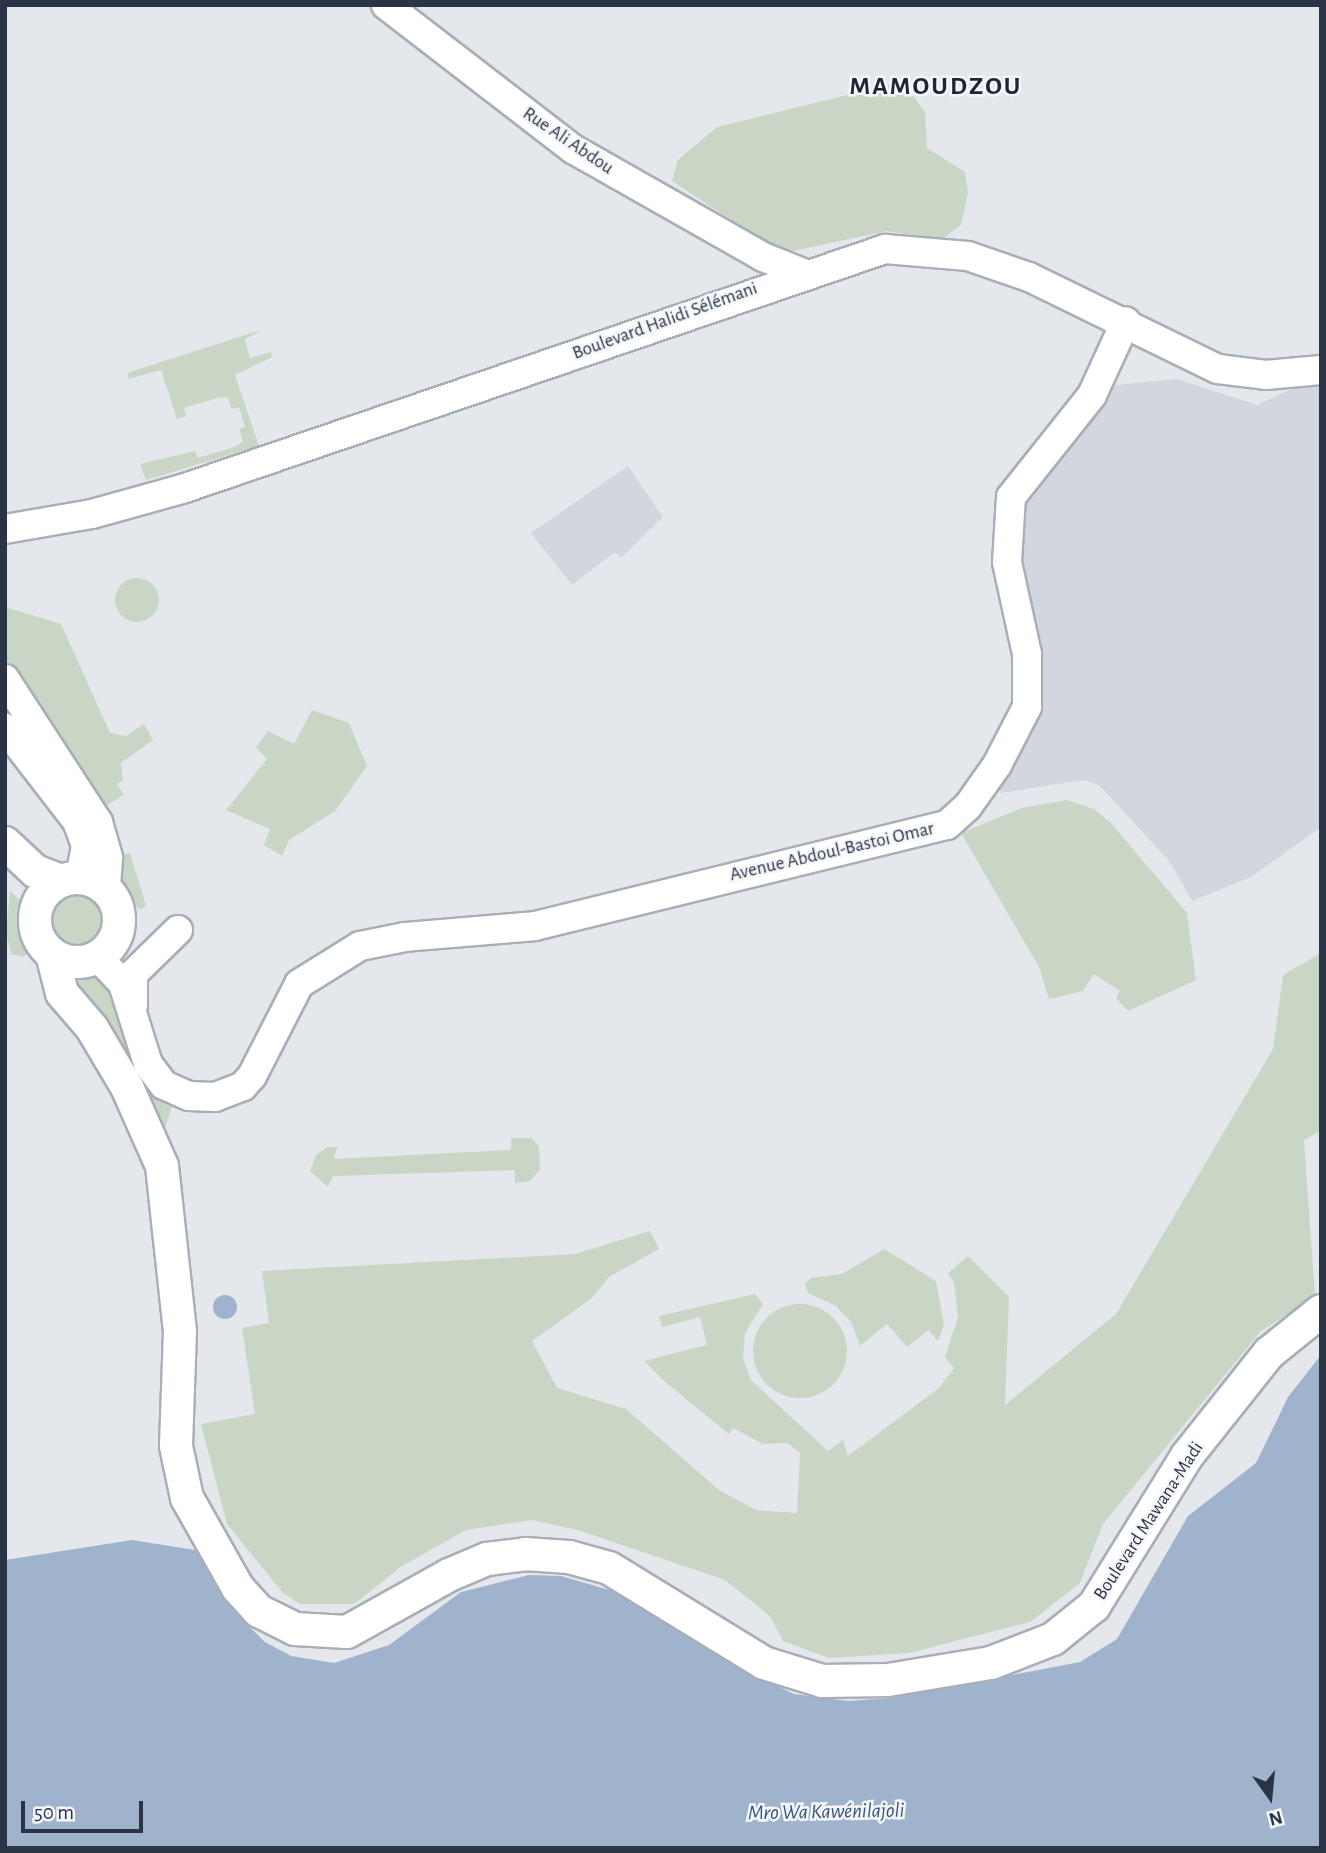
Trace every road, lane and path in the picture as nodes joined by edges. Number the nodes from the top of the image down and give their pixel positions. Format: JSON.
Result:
{"nodes":[{"id":1,"x":386,"y":5,"type":"edge"},
{"id":2,"x":763,"y":257,"type":"junction"},
{"id":3,"x":803,"y":273,"type":"junction"},
{"id":4,"x":771,"y":284,"type":"junction"},
{"id":5,"x":1126,"y":321,"type":"junction"},
{"id":6,"x":1321,"y":370,"type":"edge"},
{"id":7,"x":5,"y":529,"type":"edge"},
{"id":8,"x":5,"y":678,"type":"edge"},
{"id":9,"x":5,"y":728,"type":"edge"},
{"id":10,"x":5,"y":843,"type":"edge"},
{"id":11,"x":5,"y":853,"type":"edge"},
{"id":12,"x":82,"y":883,"type":"junction"},
{"id":13,"x":36,"y":910,"type":"junction"},
{"id":14,"x":178,"y":930,"type":"dead end"},
{"id":15,"x":84,"y":953,"type":"junction"},
{"id":16,"x":132,"y":994,"type":"junction"},
{"id":17,"x":1321,"y":1311,"type":"edge"}],
"edges":[{"from":1,"to":2,"type":"street","name":"Rue Ali Abdou"},
{"from":2,"to":3,"type":"street","name":"Rue Ali Abdou"},
{"from":2,"to":4,"type":"street"},
{"from":3,"to":4,"type":"street","name":"Boulevard Halidi Sélémani"},
{"from":3,"to":5,"type":"street","name":"Boulevard Halidi Sélémani"},
{"from":4,"to":7,"type":"street","name":"Boulevard Halidi Sélémani"},
{"from":5,"to":6,"type":"street","name":"Boulevard Halidi Sélémani"},
{"from":5,"to":16,"type":"street","name":"Avenue Abdoul-Bastoi Omar"},
{"from":8,"to":12,"type":"street"},
{"from":9,"to":12,"type":"street"},
{"from":10,"to":12,"type":"main road"},
{"from":11,"to":13,"type":"main road"},
{"from":12,"to":13,"type":"main road"},
{"from":12,"to":15,"type":"main road"},
{"from":13,"to":15,"type":"main road"},
{"from":14,"to":16,"type":"street"},
{"from":15,"to":16,"type":"street"},
{"from":15,"to":17,"type":"main road","name":"Boulevard Mawana-Madi"}]}
